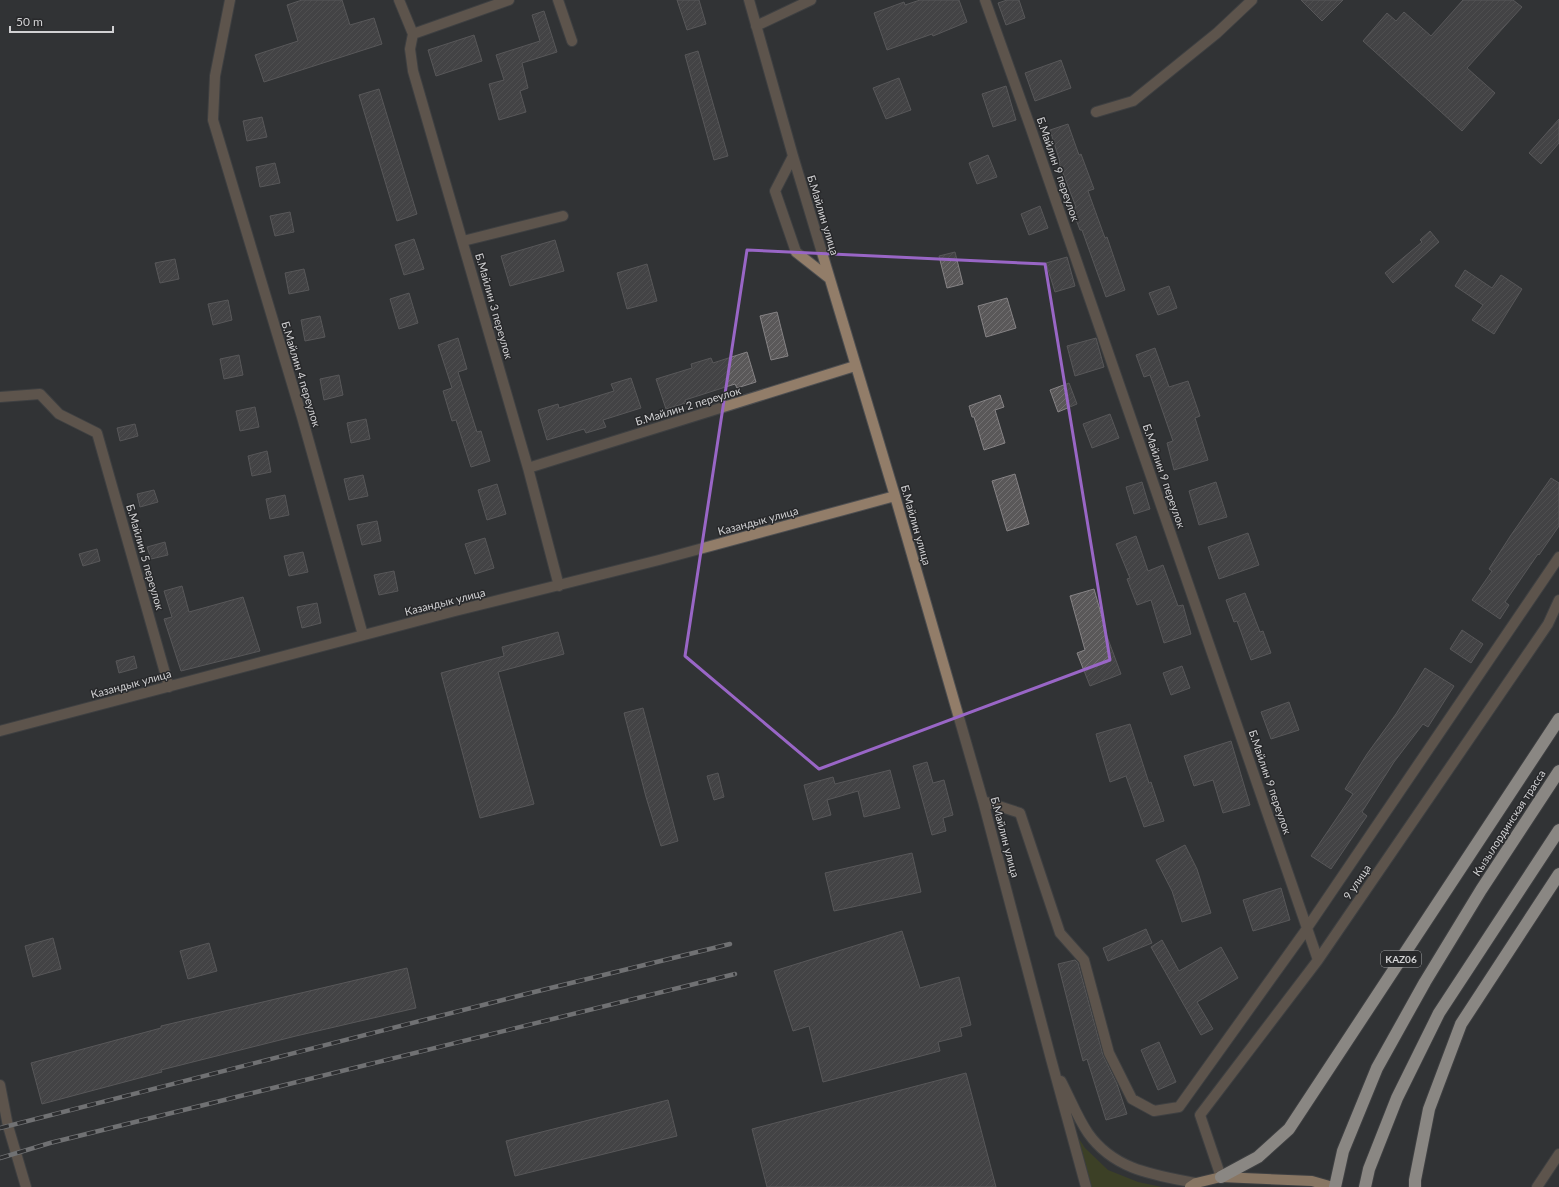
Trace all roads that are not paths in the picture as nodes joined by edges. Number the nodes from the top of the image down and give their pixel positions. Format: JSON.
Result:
{"nodes":[{"id":1,"x":230,"y":0,"type":"edge"},
{"id":2,"x":399,"y":0,"type":"edge"},
{"id":3,"x":509,"y":0,"type":"edge"},
{"id":4,"x":558,"y":0,"type":"edge"},
{"id":5,"x":749,"y":0,"type":"edge"},
{"id":6,"x":811,"y":0,"type":"edge"},
{"id":7,"x":984,"y":0,"type":"edge"},
{"id":8,"x":1252,"y":0,"type":"edge"},
{"id":9,"x":756,"y":26,"type":"junction"},
{"id":10,"x":412,"y":34,"type":"junction"},
{"id":11,"x":572,"y":41,"type":"dead end"},
{"id":12,"x":1096,"y":112,"type":"dead end"},
{"id":13,"x":793,"y":156,"type":"junction"},
{"id":14,"x":563,"y":216,"type":"dead end"},
{"id":15,"x":463,"y":241,"type":"junction"},
{"id":16,"x":829,"y":278,"type":"junction"},
{"id":17,"x":855,"y":366,"type":"junction"},
{"id":18,"x":0,"y":397,"type":"edge"},
{"id":19,"x":528,"y":468,"type":"junction"},
{"id":20,"x":895,"y":496,"type":"junction"},
{"id":21,"x":1559,"y":557,"type":"edge"},
{"id":22,"x":559,"y":586,"type":"junction"},
{"id":23,"x":1559,"y":600,"type":"edge"},
{"id":24,"x":363,"y":636,"type":"junction"},
{"id":25,"x":169,"y":687,"type":"junction"},
{"id":26,"x":1559,"y":719,"type":"edge"},
{"id":27,"x":0,"y":731,"type":"edge"},
{"id":28,"x":1559,"y":771,"type":"edge"},
{"id":29,"x":983,"y":802,"type":"junction"},
{"id":30,"x":1559,"y":830,"type":"edge"},
{"id":31,"x":1559,"y":874,"type":"edge"},
{"id":32,"x":1308,"y":928,"type":"junction"},
{"id":33,"x":1318,"y":960,"type":"junction"},
{"id":34,"x":1051,"y":1060,"type":"junction"},
{"id":35,"x":0,"y":1085,"type":"edge"},
{"id":36,"x":1559,"y":1154,"type":"edge"},
{"id":37,"x":1221,"y":1177,"type":"junction"},
{"id":38,"x":1193,"y":1185,"type":"edge"},
{"id":39,"x":26,"y":1187,"type":"edge"},
{"id":40,"x":1086,"y":1187,"type":"edge"},
{"id":41,"x":1334,"y":1187,"type":"edge"},
{"id":42,"x":1365,"y":1187,"type":"edge"},
{"id":43,"x":1415,"y":1187,"type":"edge"},
{"id":44,"x":1537,"y":1187,"type":"edge"}],
"edges":[{"from":1,"to":24,"type":"street","name":"Б.Майлин 4 переулок"},
{"from":2,"to":10,"type":"street"},
{"from":3,"to":10,"type":"street"},
{"from":4,"to":11,"type":"street"},
{"from":5,"to":9,"type":"street","name":"Б.Майлин улица"},
{"from":6,"to":9,"type":"street"},
{"from":7,"to":32,"type":"street","name":"Б.Майлин 9 переулок"},
{"from":8,"to":12,"type":"street"},
{"from":9,"to":13,"type":"street","name":"Б.Майлин улица"},
{"from":10,"to":15,"type":"street","name":"Б.Майлин 3 переулок"},
{"from":13,"to":16,"type":"street","name":"Б.Майлин улица"},
{"from":13,"to":16,"type":"street"},
{"from":14,"to":15,"type":"street"},
{"from":15,"to":19,"type":"street","name":"Б.Майлин 3 переулок"},
{"from":16,"to":17,"type":"street","name":"Б.Майлин улица"},
{"from":17,"to":19,"type":"street","name":"Б.Майлин 2 переулок"},
{"from":17,"to":20,"type":"street","name":"Б.Майлин улица"},
{"from":18,"to":25,"type":"street","name":"Б.Майлин 5 переулок"},
{"from":19,"to":22,"type":"street","name":"Б.Майлин 3 переулок"},
{"from":20,"to":22,"type":"street","name":"Казандык улица"},
{"from":20,"to":29,"type":"street","name":"Б.Майлин улица"},
{"from":21,"to":32,"type":"street"},
{"from":22,"to":24,"type":"street","name":"Казандык улица"},
{"from":23,"to":33,"type":"street","name":"9 улица"},
{"from":24,"to":25,"type":"street","name":"Казандык улица"},
{"from":25,"to":27,"type":"street","name":"Казандык улица"},
{"from":26,"to":37,"type":"highway","number":"KАZ06"},
{"from":28,"to":41,"type":"highway","name":"Кызылординская трасса","number":"KАZ06"},
{"from":29,"to":32,"type":"street"},
{"from":29,"to":34,"type":"street","name":"Б.Майлин улица"},
{"from":30,"to":42,"type":"highway"},
{"from":31,"to":43,"type":"highway"},
{"from":32,"to":33,"type":"street","name":"Б.Майлин 9 переулок"},
{"from":33,"to":37,"type":"street","name":"9 улица"},
{"from":34,"to":38,"type":"street"},
{"from":34,"to":40,"type":"street"},
{"from":35,"to":39,"type":"street"},
{"from":36,"to":44,"type":"street"},
{"from":37,"to":38,"type":"main road","number":"KАZ06"},
{"from":37,"to":41,"type":"main road","number":"KАZ06"}]}
